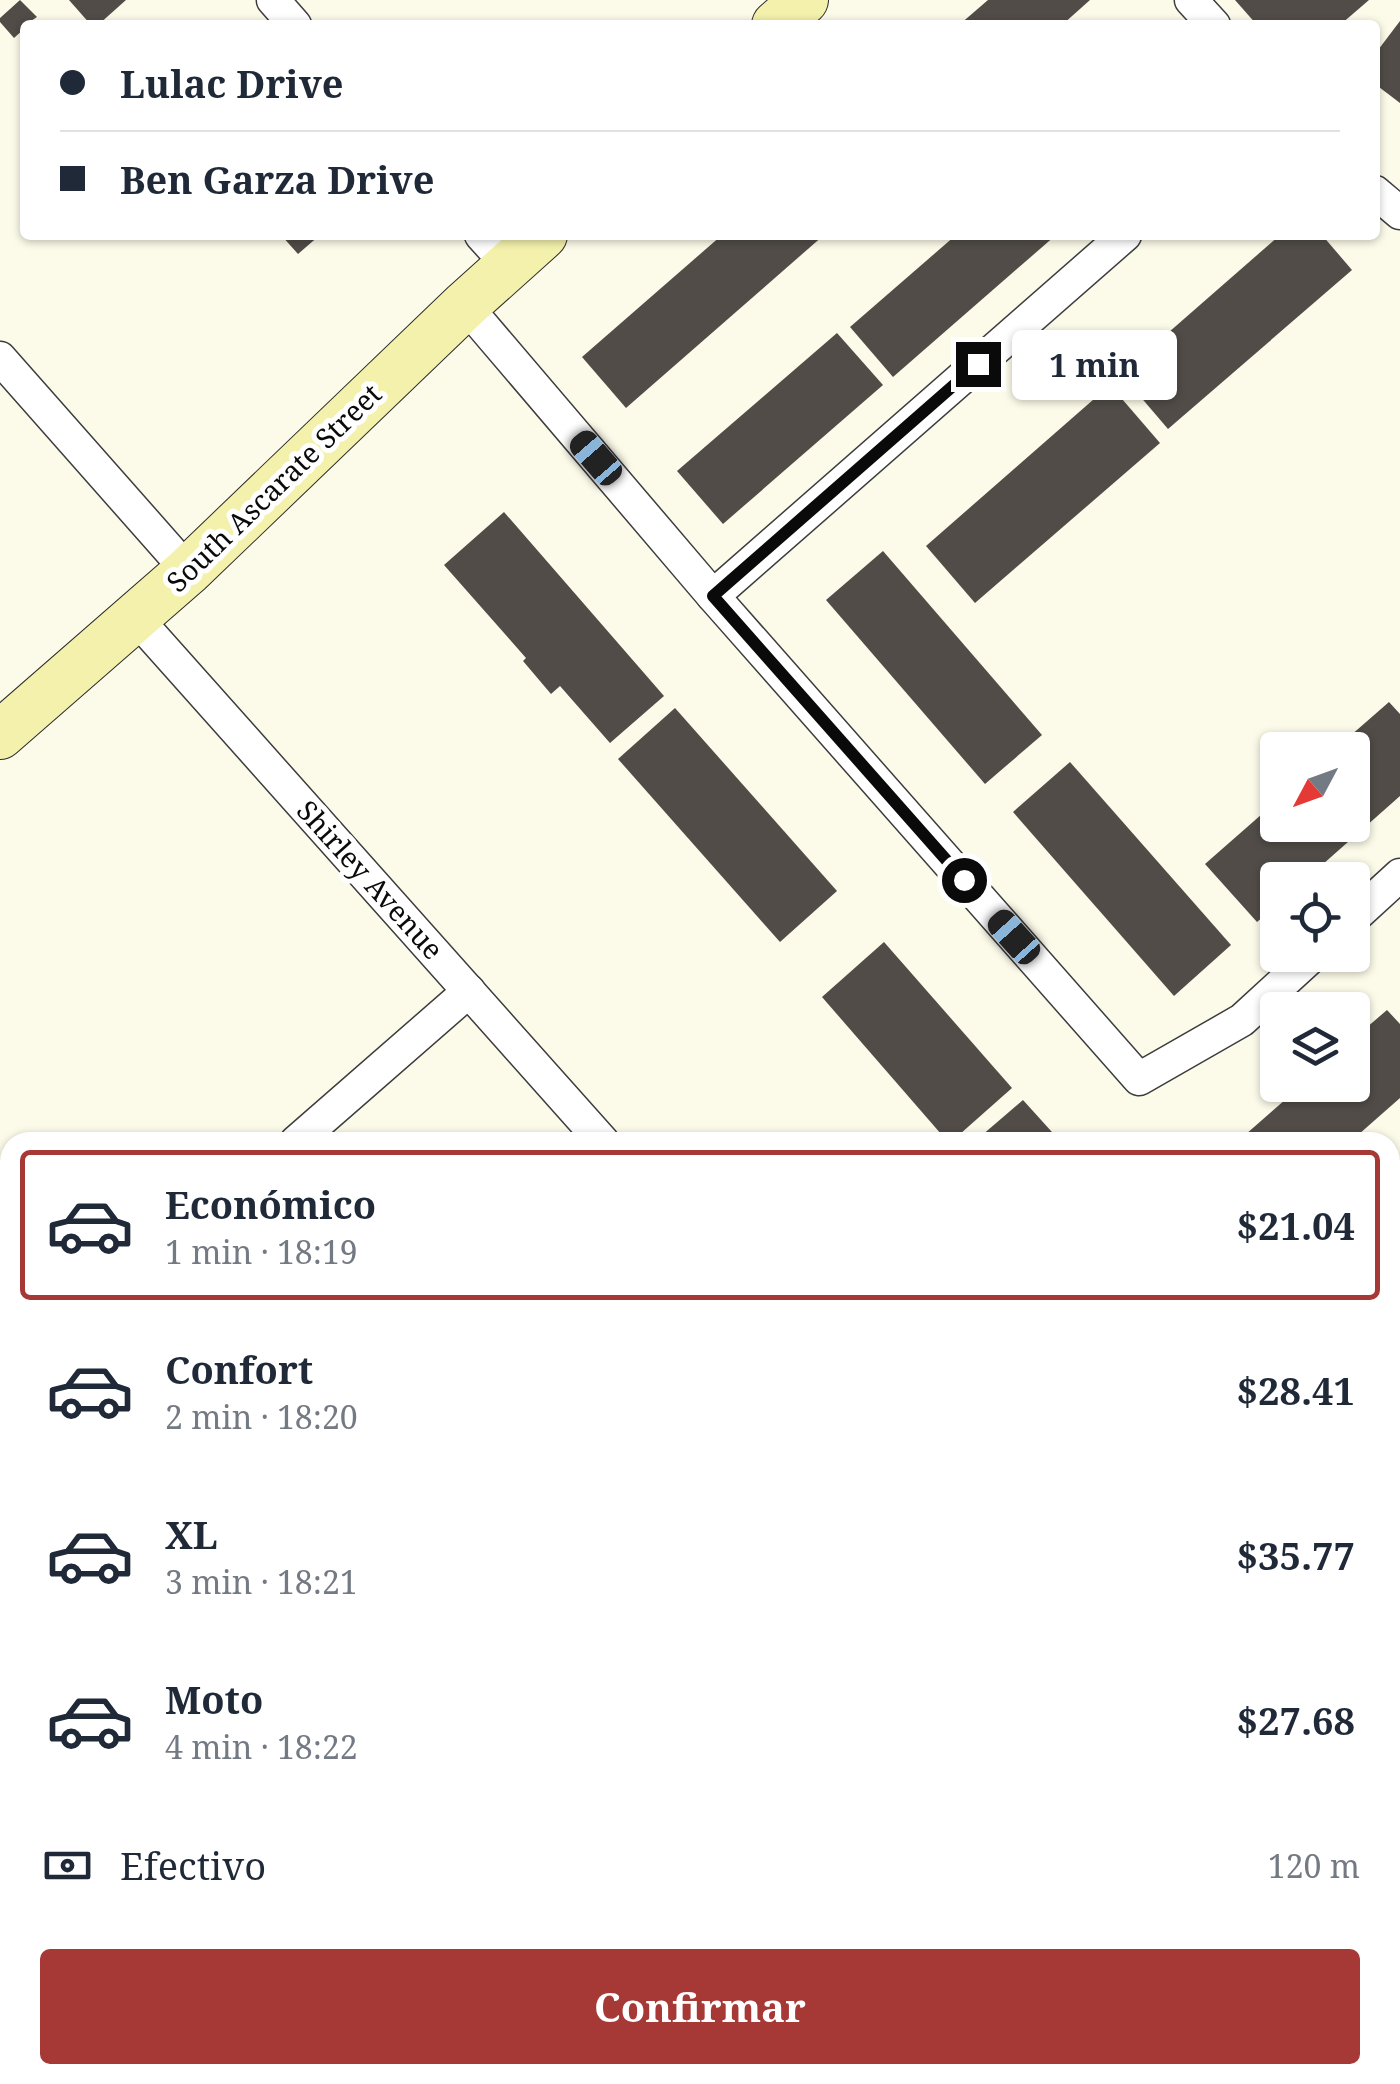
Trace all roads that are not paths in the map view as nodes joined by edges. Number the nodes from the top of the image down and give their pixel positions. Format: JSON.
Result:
{"nodes":[{"id":1,"x":273,"y":0,"type":"edge"},
{"id":2,"x":804,"y":0,"type":"edge"},
{"id":3,"x":1190,"y":0,"type":"edge"},
{"id":4,"x":291,"y":20,"type":"edge"},
{"id":5,"x":782,"y":20,"type":"edge"},
{"id":6,"x":1209,"y":20,"type":"edge"},
{"id":7,"x":1380,"y":196,"type":"edge"},
{"id":8,"x":1400,"y":213,"type":"edge"},
{"id":9,"x":1119,"y":240,"type":"edge"},
{"id":10,"x":511,"y":245,"type":"edge"},
{"id":11,"x":465,"y":305,"type":"junction"},
{"id":12,"x":0,"y":358,"type":"edge"},
{"id":13,"x":188,"y":570,"type":"junction"},
{"id":14,"x":713,"y":596,"type":"junction"},
{"id":15,"x":136,"y":618,"type":"junction"},
{"id":16,"x":0,"y":736,"type":"edge"},
{"id":17,"x":1400,"y":875,"type":"edge"},
{"id":18,"x":1370,"y":902,"type":"edge"},
{"id":19,"x":1294,"y":972,"type":"edge"},
{"id":20,"x":468,"y":991,"type":"junction"},
{"id":21,"x":307,"y":1132,"type":"edge"},
{"id":22,"x":594,"y":1132,"type":"edge"}],
"edges":[{"from":1,"to":4,"type":"street"},
{"from":2,"to":5,"type":"street"},
{"from":3,"to":6,"type":"street"},
{"from":7,"to":8,"type":"street"},
{"from":9,"to":14,"type":"street"},
{"from":10,"to":11,"type":"street","name":"South Ascarate Street"},
{"from":11,"to":13,"type":"street","name":"South Ascarate Street"},
{"from":11,"to":14,"type":"street"},
{"from":12,"to":13,"type":"street"},
{"from":13,"to":15,"type":"street","name":"South Ascarate Street"},
{"from":14,"to":19,"type":"street"},
{"from":15,"to":16,"type":"street","name":"South Ascarate Street"},
{"from":15,"to":20,"type":"street","name":"Shirley Avenue"},
{"from":17,"to":18,"type":"street"},
{"from":20,"to":21,"type":"street"},
{"from":20,"to":22,"type":"street","name":"Shirley Avenue"}]}
